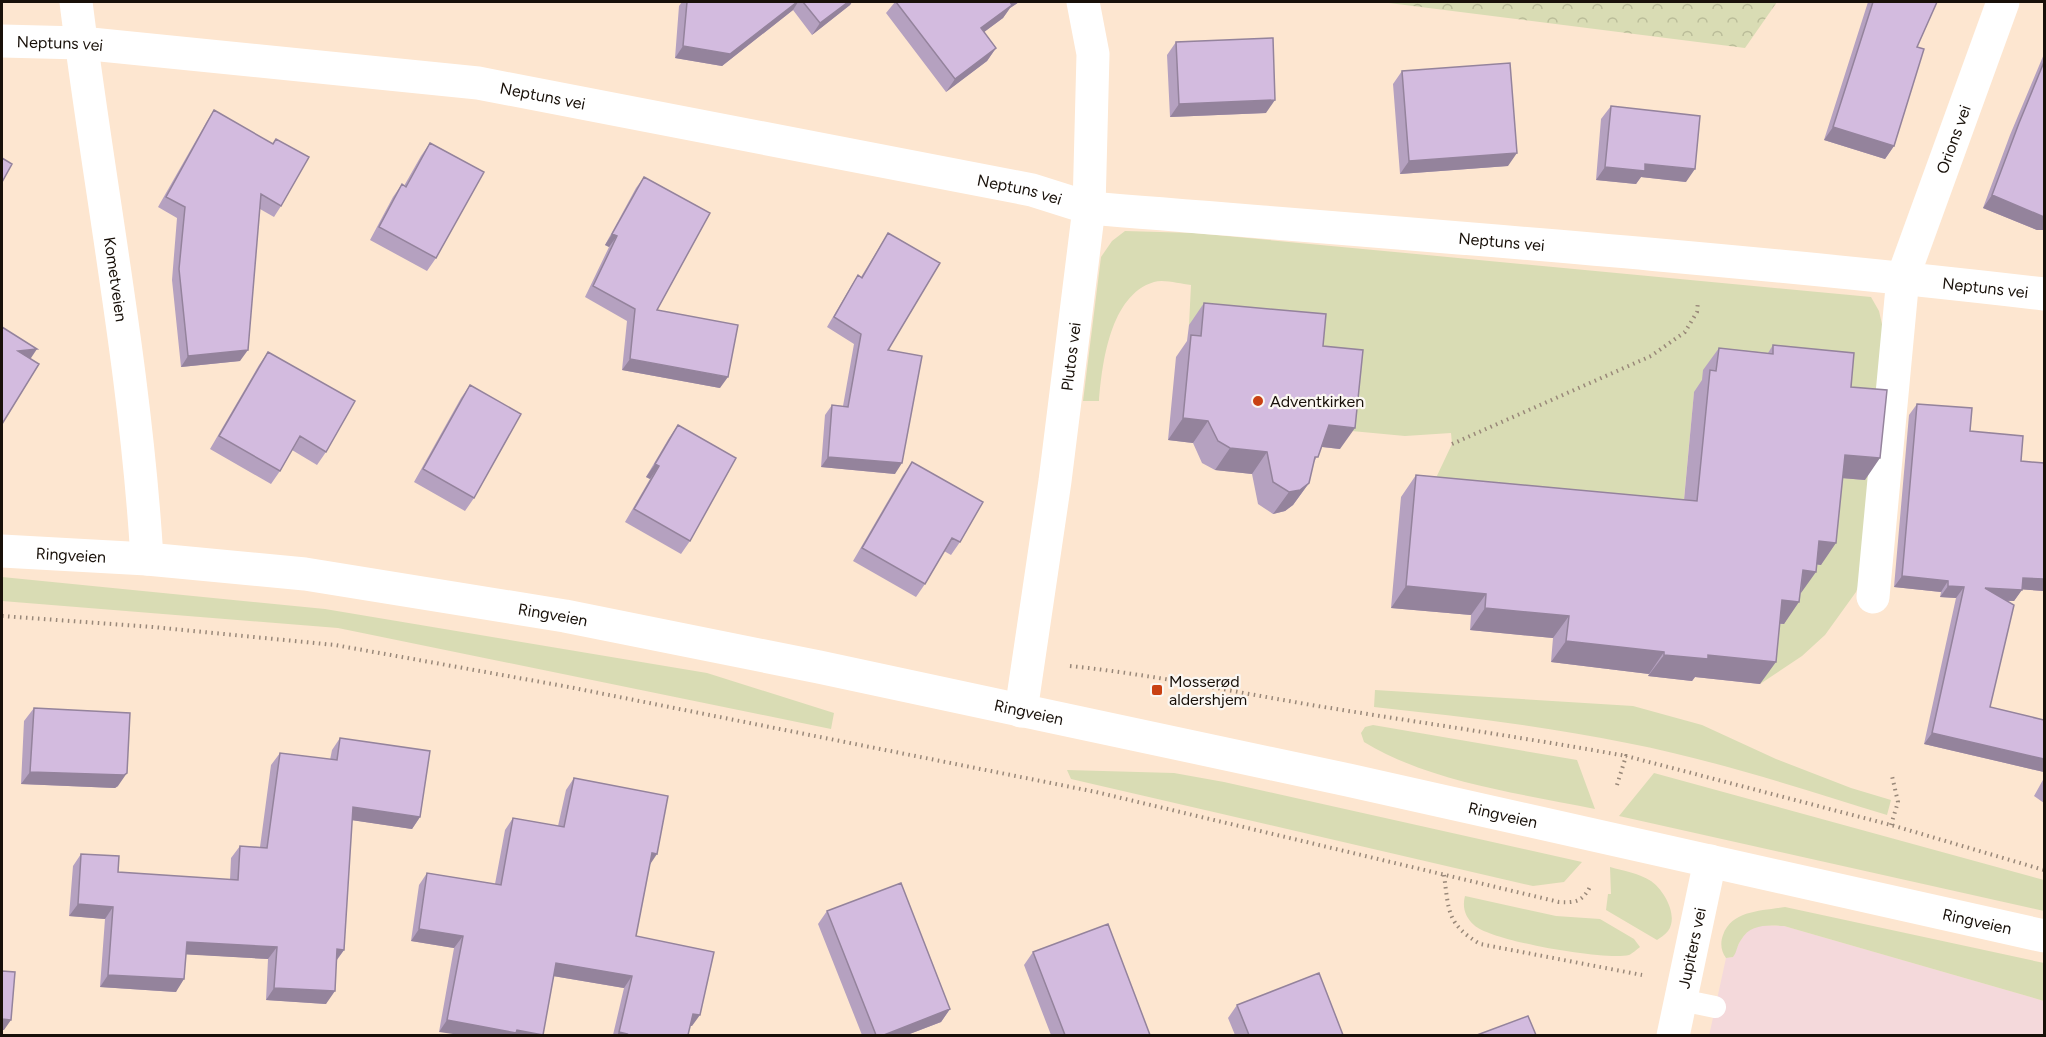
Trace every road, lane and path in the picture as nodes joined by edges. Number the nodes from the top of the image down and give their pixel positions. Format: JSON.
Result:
{"nodes":[{"id":1,"x":76,"y":2,"type":"edge"},
{"id":2,"x":1083,"y":2,"type":"edge"},
{"id":3,"x":2003,"y":2,"type":"edge"},
{"id":4,"x":2,"y":41,"type":"edge"},
{"id":5,"x":81,"y":43,"type":"junction"},
{"id":6,"x":1089,"y":208,"type":"junction"},
{"id":7,"x":1705,"y":259,"type":"junction"},
{"id":8,"x":1903,"y":277,"type":"junction"},
{"id":9,"x":2044,"y":294,"type":"edge"},
{"id":10,"x":1452,"y":444,"type":"dead end"},
{"id":11,"x":2,"y":551,"type":"edge"},
{"id":12,"x":147,"y":559,"type":"junction"},
{"id":13,"x":1873,"y":597,"type":"dead end"},
{"id":14,"x":2,"y":616,"type":"edge"},
{"id":15,"x":1030,"y":664,"type":"junction"},
{"id":16,"x":1021,"y":711,"type":"junction"},
{"id":17,"x":1626,"y":756,"type":"junction"},
{"id":18,"x":1892,"y":776,"type":"dead end"},
{"id":19,"x":1617,"y":785,"type":"dead end"},
{"id":20,"x":1891,"y":825,"type":"junction"},
{"id":21,"x":1710,"y":861,"type":"junction"},
{"id":22,"x":2044,"y":870,"type":"edge"},
{"id":23,"x":1444,"y":875,"type":"junction"},
{"id":24,"x":1591,"y":885,"type":"dead end"},
{"id":25,"x":2044,"y":936,"type":"edge"},
{"id":26,"x":1643,"y":975,"type":"dead end"},
{"id":27,"x":1681,"y":1000,"type":"junction"},
{"id":28,"x":1716,"y":1008,"type":"dead end"},
{"id":29,"x":1673,"y":1035,"type":"edge"}],
"edges":[{"from":1,"to":5,"type":"street","name":"Kometveien"},
{"from":2,"to":6,"type":"street","name":"Plutos vei"},
{"from":3,"to":8,"type":"street","name":"Orions vei"},
{"from":4,"to":5,"type":"street","name":"Neptuns vei"},
{"from":5,"to":6,"type":"street","name":"Neptuns vei"},
{"from":5,"to":12,"type":"street","name":"Kometveien"},
{"from":6,"to":7,"type":"street","name":"Neptuns vei"},
{"from":6,"to":15,"type":"street","name":"Plutos vei"},
{"from":7,"to":8,"type":"street","name":"Neptuns vei"},
{"from":7,"to":10,"type":"path"},
{"from":8,"to":9,"type":"street","name":"Neptuns vei"},
{"from":8,"to":13,"type":"street","name":"Orions vei"},
{"from":11,"to":12,"type":"street","name":"Ringveien"},
{"from":12,"to":16,"type":"street","name":"Ringveien"},
{"from":14,"to":23,"type":"path"},
{"from":15,"to":16,"type":"street","name":"Plutos vei"},
{"from":15,"to":17,"type":"path"},
{"from":16,"to":21,"type":"street","name":"Ringveien"},
{"from":17,"to":19,"type":"path"},
{"from":17,"to":20,"type":"path"},
{"from":18,"to":20,"type":"path"},
{"from":20,"to":22,"type":"path"},
{"from":21,"to":25,"type":"street","name":"Ringveien"},
{"from":21,"to":27,"type":"street","name":"Jupiters vei"},
{"from":23,"to":24,"type":"path"},
{"from":23,"to":26,"type":"path"},
{"from":27,"to":28,"type":"lane"},
{"from":27,"to":29,"type":"street","name":"Jupiters vei"}]}
